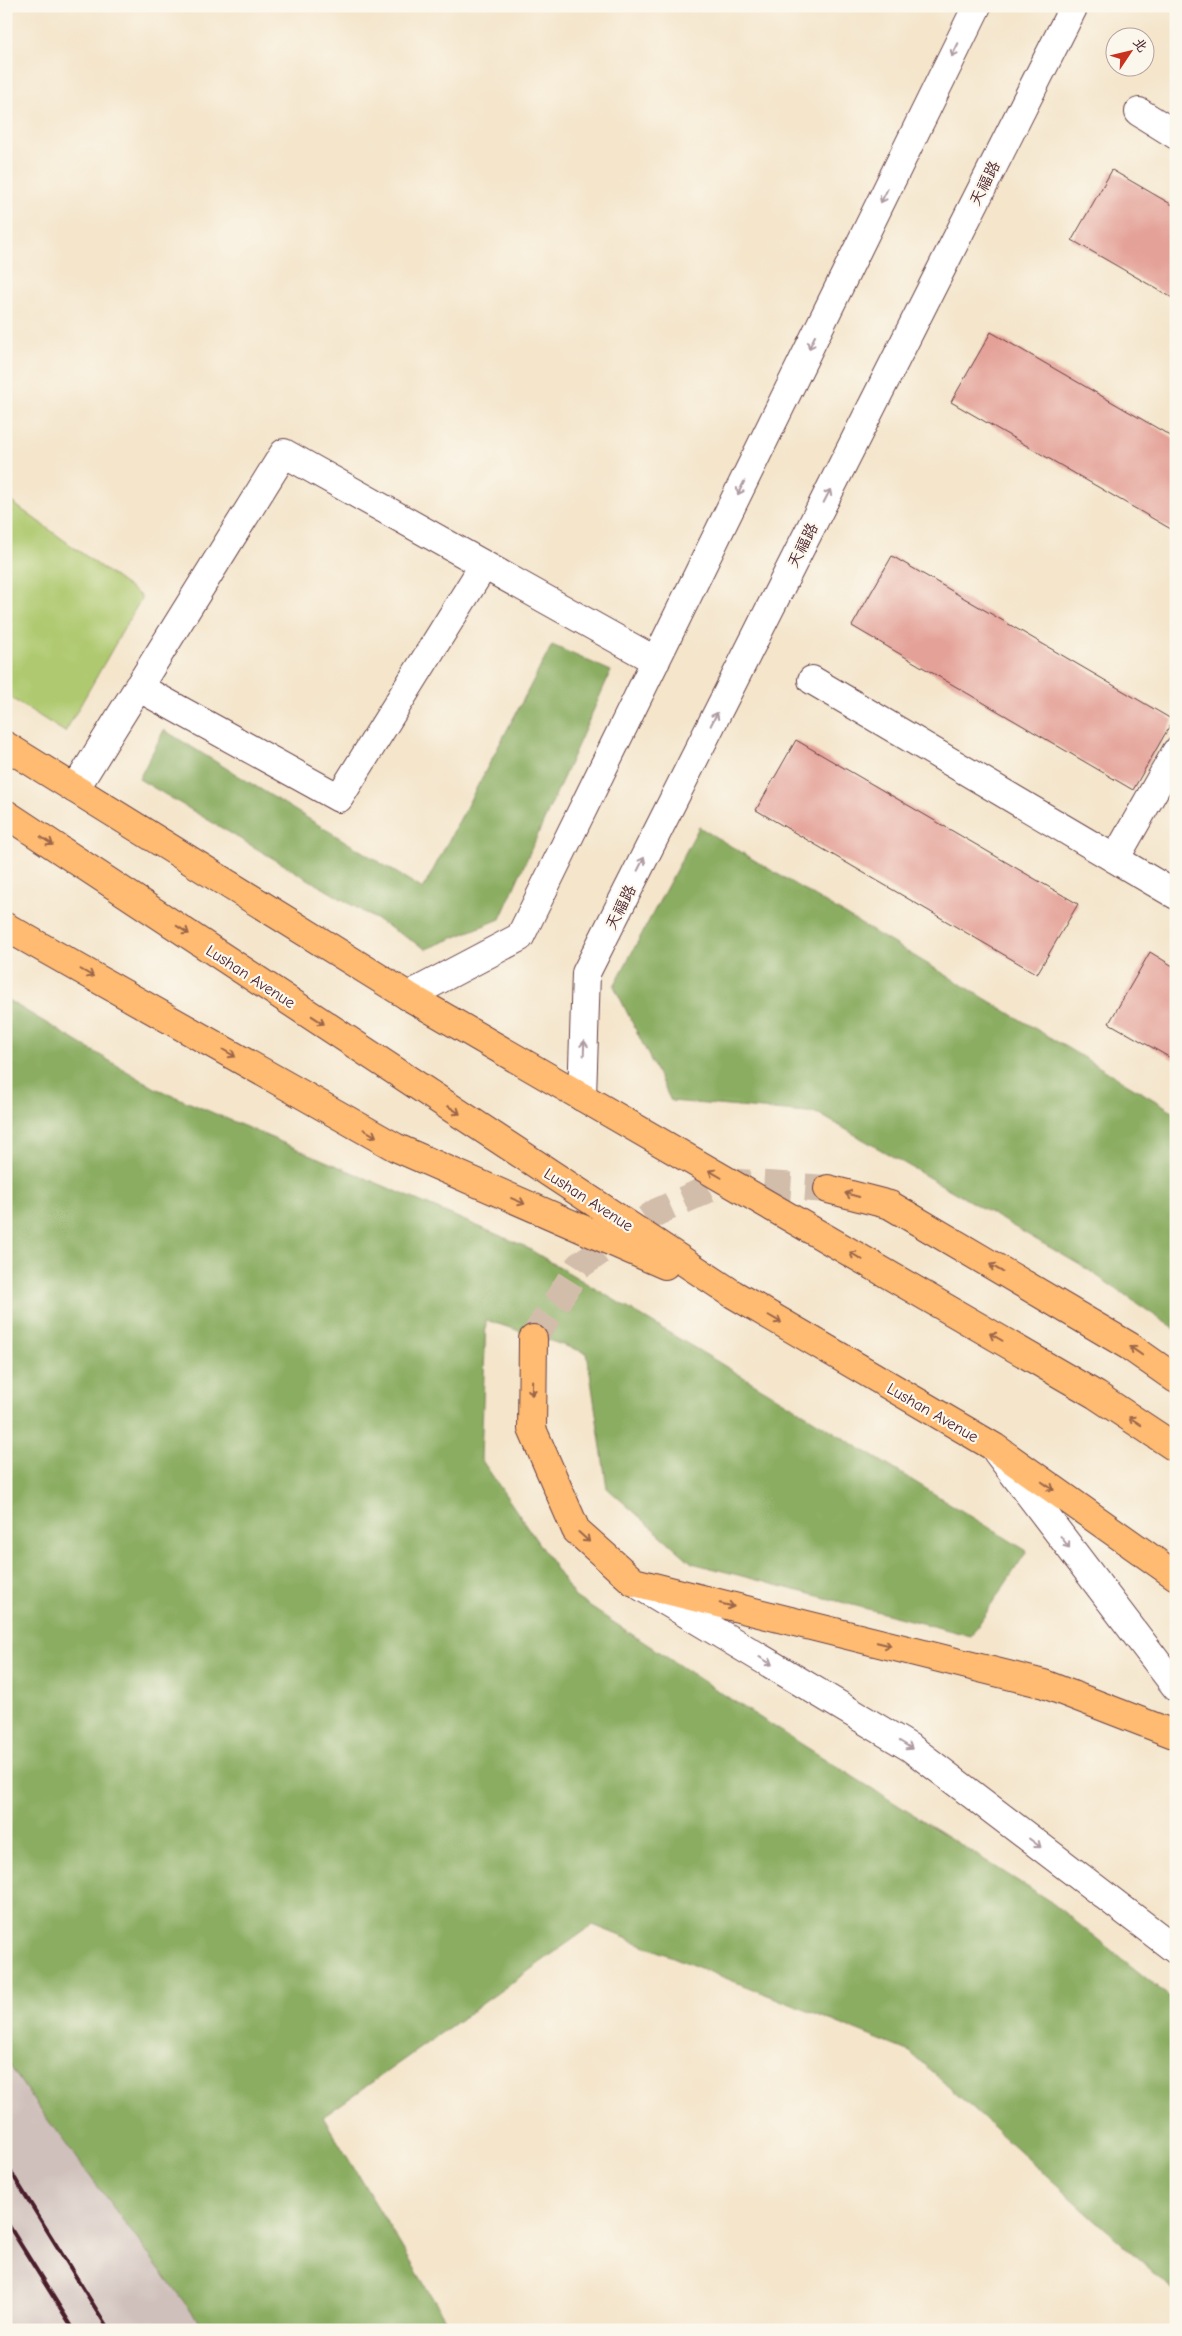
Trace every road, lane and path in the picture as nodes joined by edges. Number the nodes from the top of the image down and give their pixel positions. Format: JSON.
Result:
{"nodes":[{"id":1,"x":977,"y":6,"type":"edge"},
{"id":2,"x":1074,"y":6,"type":"edge"},
{"id":3,"x":1138,"y":112,"type":"dead end"},
{"id":4,"x":1176,"y":135,"type":"edge"},
{"id":5,"x":484,"y":565,"type":"junction"},
{"id":6,"x":656,"y":661,"type":"junction"},
{"id":7,"x":812,"y":680,"type":"dead end"},
{"id":8,"x":138,"y":687,"type":"junction"},
{"id":9,"x":6,"y":746,"type":"edge"},
{"id":10,"x":1176,"y":752,"type":"edge"},
{"id":11,"x":75,"y":789,"type":"junction"},
{"id":12,"x":6,"y":814,"type":"edge"},
{"id":13,"x":1114,"y":859,"type":"junction"},
{"id":14,"x":1176,"y":895,"type":"edge"},
{"id":15,"x":6,"y":926,"type":"edge"},
{"id":16,"x":408,"y":996,"type":"junction"},
{"id":17,"x":582,"y":1097,"type":"junction"},
{"id":18,"x":828,"y":1189,"type":"tunnel mouth"},
{"id":19,"x":733,"y":1294,"type":"junction"},
{"id":20,"x":533,"y":1339,"type":"tunnel mouth"},
{"id":21,"x":1176,"y":1379,"type":"edge"},
{"id":22,"x":994,"y":1447,"type":"junction"},
{"id":23,"x":1176,"y":1448,"type":"edge"},
{"id":24,"x":1176,"y":1576,"type":"edge"},
{"id":25,"x":634,"y":1582,"type":"junction"},
{"id":26,"x":1169,"y":1678,"type":"edge"},
{"id":27,"x":1176,"y":1735,"type":"edge"},
{"id":28,"x":1176,"y":1950,"type":"edge"}],
"edges":[{"from":1,"to":6,"type":"street","one_way":true},
{"from":17,"to":2,"type":"street","name":"天福路","one_way":true},
{"from":3,"to":4,"type":"street"},
{"from":5,"to":6,"type":"street"},
{"from":5,"to":8,"type":"street"},
{"from":5,"to":8,"type":"street"},
{"from":6,"to":16,"type":"street"},
{"from":7,"to":13,"type":"street"},
{"from":8,"to":11,"type":"street"},
{"from":9,"to":11,"type":"main road"},
{"from":10,"to":13,"type":"street"},
{"from":11,"to":16,"type":"main road"},
{"from":12,"to":19,"type":"main road","name":"Lushan Avenue","one_way":true},
{"from":13,"to":14,"type":"street"},
{"from":15,"to":19,"type":"main road","one_way":true},
{"from":16,"to":17,"type":"main road"},
{"from":23,"to":17,"type":"main road","one_way":true},
{"from":21,"to":18,"type":"main road","one_way":true},
{"from":19,"to":22,"type":"main road","name":"Lushan Avenue","one_way":true},
{"from":20,"to":25,"type":"main road","one_way":true},
{"from":22,"to":24,"type":"main road","name":"Lushan Avenue","one_way":true},
{"from":22,"to":26,"type":"street","one_way":true},
{"from":25,"to":27,"type":"main road","one_way":true},
{"from":25,"to":28,"type":"street","one_way":true}]}
